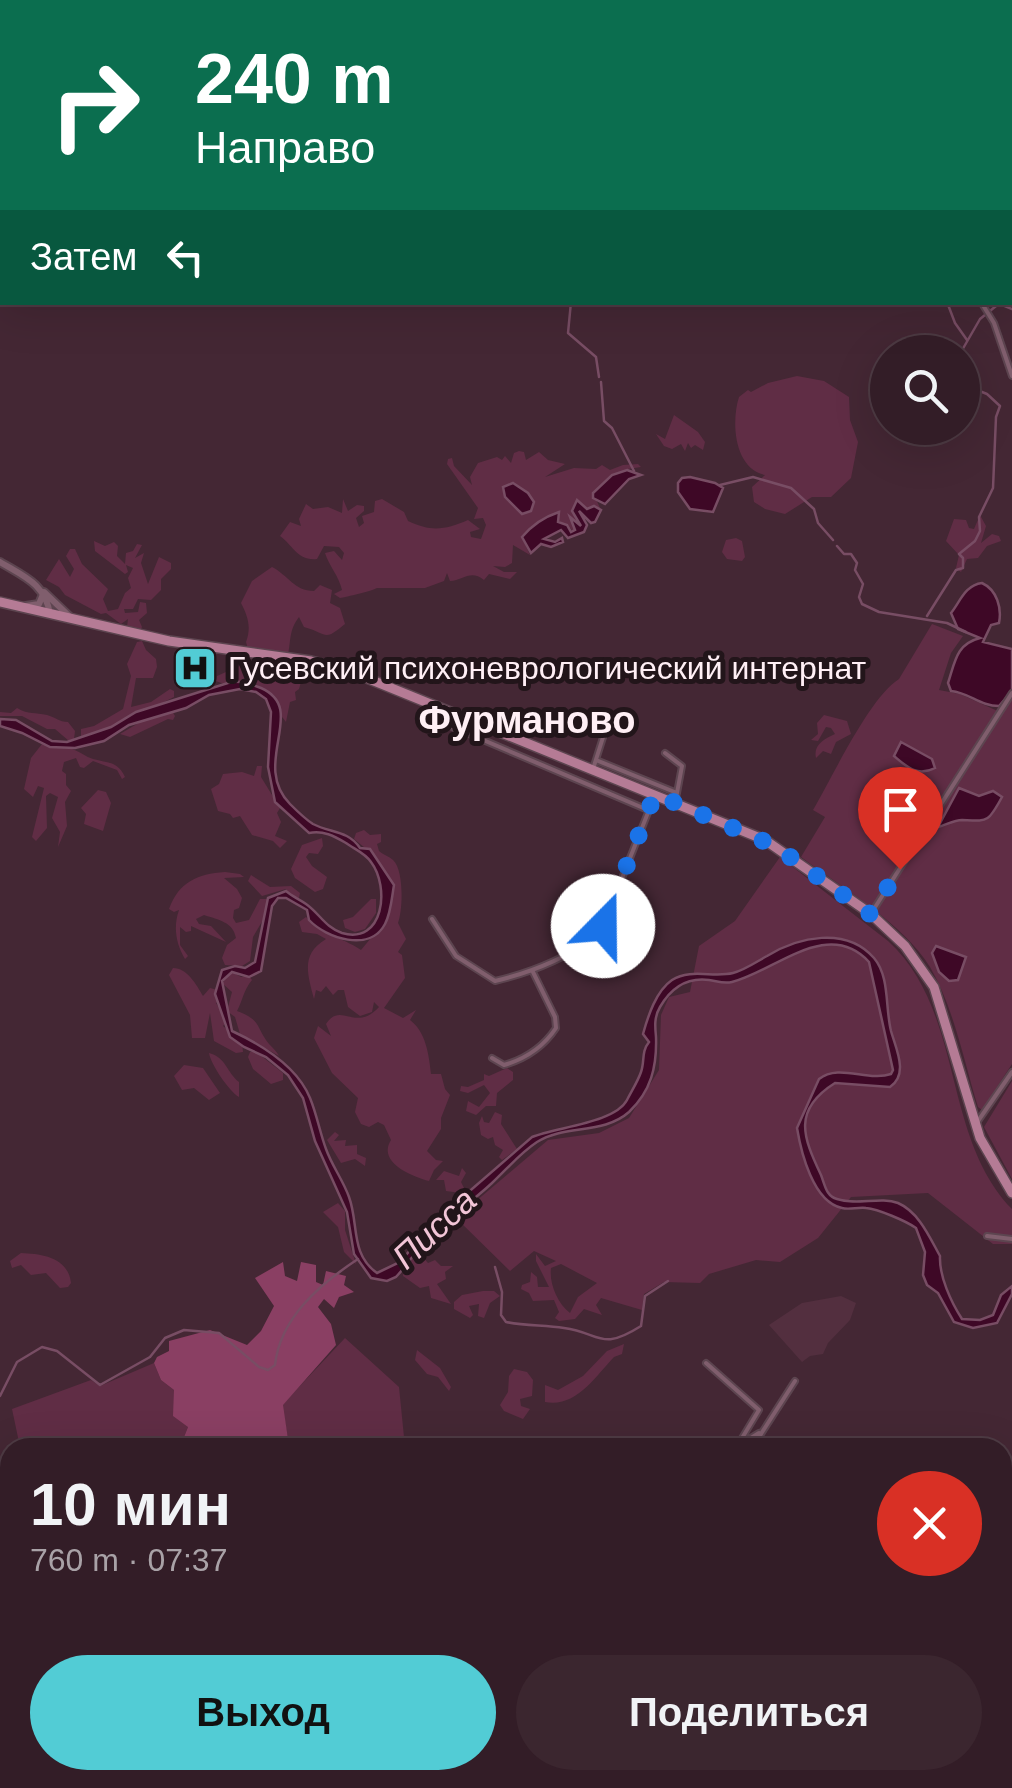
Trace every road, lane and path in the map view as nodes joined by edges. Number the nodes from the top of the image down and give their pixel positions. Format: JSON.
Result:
{"nodes":[{"id":1,"x":983,"y":305,"type":"edge"},
{"id":2,"x":1012,"y":376,"type":"edge"},
{"id":3,"x":0,"y":562,"type":"edge"},
{"id":4,"x":44,"y":592,"type":"junction"},
{"id":5,"x":0,"y":602,"type":"edge"},
{"id":6,"x":21,"y":607,"type":"junction"},
{"id":7,"x":50,"y":614,"type":"junction"},
{"id":8,"x":79,"y":621,"type":"junction"},
{"id":9,"x":1012,"y":694,"type":"edge"},
{"id":10,"x":441,"y":707,"type":"junction"},
{"id":11,"x":605,"y":731,"type":"dead end"},
{"id":12,"x":664,"y":753,"type":"dead end"},
{"id":13,"x":566,"y":758,"type":"junction"},
{"id":14,"x":594,"y":764,"type":"junction"},
{"id":15,"x":560,"y":774,"type":"junction"},
{"id":16,"x":655,"y":794,"type":"junction"},
{"id":17,"x":676,"y":798,"type":"junction"},
{"id":18,"x":648,"y":810,"type":"junction"},
{"id":19,"x":870,"y":914,"type":"junction"},
{"id":20,"x":432,"y":919,"type":"dead end"},
{"id":21,"x":532,"y":972,"type":"junction"},
{"id":22,"x":492,"y":1058,"type":"dead end"},
{"id":23,"x":1012,"y":1072,"type":"edge"},
{"id":24,"x":975,"y":1123,"type":"junction"},
{"id":25,"x":1012,"y":1193,"type":"edge"},
{"id":26,"x":988,"y":1236,"type":"dead end"},
{"id":27,"x":1012,"y":1239,"type":"edge"},
{"id":28,"x":706,"y":1362,"type":"dead end"},
{"id":29,"x":796,"y":1381,"type":"dead end"},
{"id":30,"x":761,"y":1432,"type":"junction"},
{"id":31,"x":744,"y":1438,"type":"edge"},
{"id":32,"x":752,"y":1438,"type":"edge"},
{"id":33,"x":758,"y":1438,"type":"edge"}],
"edges":[{"from":1,"to":2,"type":"street"},
{"from":3,"to":4,"type":"street"},
{"from":4,"to":6,"type":"street"},
{"from":4,"to":7,"type":"street"},
{"from":4,"to":8,"type":"street"},
{"from":5,"to":6,"type":"main road"},
{"from":6,"to":7,"type":"main road"},
{"from":7,"to":8,"type":"main road"},
{"from":8,"to":10,"type":"main road"},
{"from":9,"to":19,"type":"street"},
{"from":10,"to":13,"type":"main road"},
{"from":10,"to":15,"type":"street"},
{"from":11,"to":14,"type":"street"},
{"from":12,"to":17,"type":"street"},
{"from":13,"to":14,"type":"main road"},
{"from":13,"to":15,"type":"street"},
{"from":14,"to":16,"type":"main road"},
{"from":14,"to":17,"type":"street"},
{"from":15,"to":18,"type":"street"},
{"from":16,"to":17,"type":"main road"},
{"from":16,"to":18,"type":"street"},
{"from":17,"to":19,"type":"main road"},
{"from":18,"to":21,"type":"street"},
{"from":19,"to":24,"type":"main road"},
{"from":20,"to":21,"type":"street"},
{"from":21,"to":22,"type":"street"},
{"from":23,"to":24,"type":"street"},
{"from":24,"to":25,"type":"main road"},
{"from":26,"to":27,"type":"street"},
{"from":28,"to":31,"type":"street"},
{"from":29,"to":30,"type":"street"},
{"from":30,"to":32,"type":"street"},
{"from":30,"to":33,"type":"street"}]}
